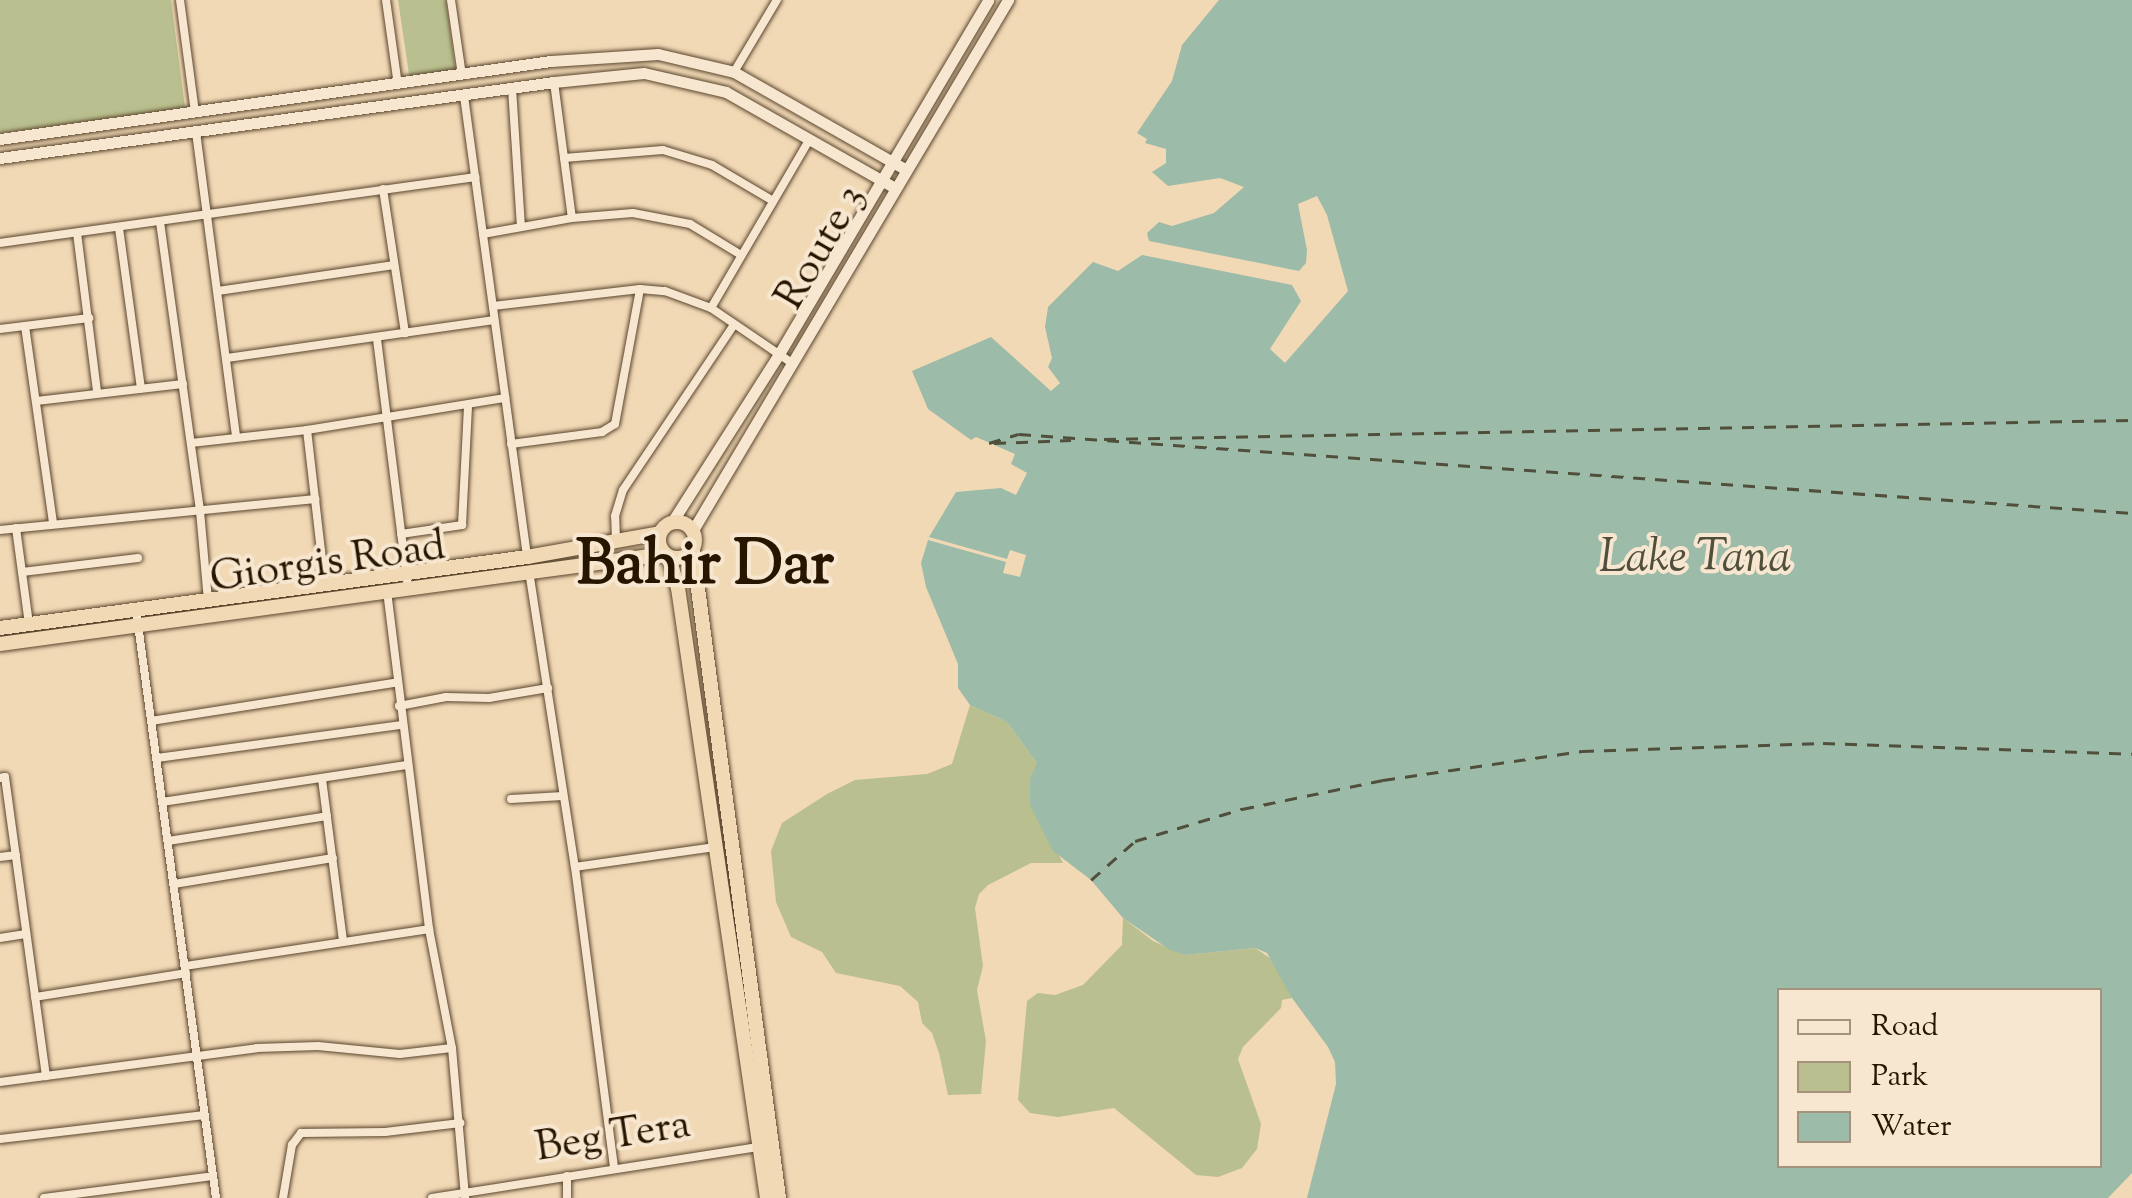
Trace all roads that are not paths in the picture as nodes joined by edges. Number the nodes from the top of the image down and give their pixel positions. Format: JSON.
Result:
{"nodes":[{"id":1,"x":180,"y":0,"type":"edge"},
{"id":2,"x":386,"y":0,"type":"edge"},
{"id":3,"x":452,"y":0,"type":"edge"},
{"id":4,"x":777,"y":0,"type":"edge"},
{"id":5,"x":988,"y":0,"type":"edge"},
{"id":6,"x":1008,"y":0,"type":"edge"},
{"id":7,"x":551,"y":61,"type":"junction"},
{"id":8,"x":734,"y":72,"type":"junction"},
{"id":9,"x":462,"y":75,"type":"junction"},
{"id":10,"x":554,"y":82,"type":"junction"},
{"id":11,"x":398,"y":85,"type":"junction"},
{"id":12,"x":512,"y":88,"type":"junction"},
{"id":13,"x":334,"y":92,"type":"junction"},
{"id":14,"x":726,"y":92,"type":"junction"},
{"id":15,"x":464,"y":96,"type":"junction"},
{"id":16,"x":400,"y":104,"type":"junction"},
{"id":17,"x":337,"y":112,"type":"junction"},
{"id":18,"x":196,"y":113,"type":"junction"},
{"id":19,"x":821,"y":122,"type":"junction"},
{"id":20,"x":46,"y":132,"type":"junction"},
{"id":21,"x":196,"y":132,"type":"junction"},
{"id":22,"x":0,"y":139,"type":"edge"},
{"id":23,"x":809,"y":140,"type":"junction"},
{"id":24,"x":49,"y":151,"type":"junction"},
{"id":25,"x":0,"y":158,"type":"edge"},
{"id":26,"x":564,"y":158,"type":"junction"},
{"id":27,"x":890,"y":160,"type":"junction"},
{"id":28,"x":905,"y":170,"type":"junction"},
{"id":29,"x":475,"y":177,"type":"junction"},
{"id":30,"x":880,"y":179,"type":"junction"},
{"id":31,"x":895,"y":188,"type":"junction"},
{"id":32,"x":383,"y":190,"type":"junction"},
{"id":33,"x":773,"y":201,"type":"junction"},
{"id":34,"x":207,"y":212,"type":"junction"},
{"id":35,"x":572,"y":218,"type":"junction"},
{"id":36,"x":160,"y":222,"type":"junction"},
{"id":37,"x":521,"y":226,"type":"junction"},
{"id":38,"x":118,"y":228,"type":"junction"},
{"id":39,"x":77,"y":233,"type":"junction"},
{"id":40,"x":483,"y":234,"type":"junction"},
{"id":41,"x":0,"y":243,"type":"edge"},
{"id":42,"x":741,"y":255,"type":"junction"},
{"id":43,"x":394,"y":264,"type":"junction"},
{"id":44,"x":640,"y":289,"type":"junction"},
{"id":45,"x":218,"y":291,"type":"junction"},
{"id":46,"x":492,"y":306,"type":"junction"},
{"id":47,"x":711,"y":308,"type":"junction"},
{"id":48,"x":89,"y":318,"type":"junction"},
{"id":49,"x":494,"y":320,"type":"junction"},
{"id":50,"x":734,"y":325,"type":"junction"},
{"id":51,"x":24,"y":326,"type":"junction"},
{"id":52,"x":0,"y":329,"type":"edge"},
{"id":53,"x":405,"y":334,"type":"junction"},
{"id":54,"x":377,"y":338,"type":"junction"},
{"id":55,"x":779,"y":354,"type":"junction"},
{"id":56,"x":227,"y":358,"type":"junction"},
{"id":57,"x":792,"y":363,"type":"junction"},
{"id":58,"x":183,"y":384,"type":"junction"},
{"id":59,"x":142,"y":388,"type":"junction"},
{"id":60,"x":97,"y":392,"type":"junction"},
{"id":61,"x":505,"y":398,"type":"junction"},
{"id":62,"x":36,"y":401,"type":"junction"},
{"id":63,"x":468,"y":404,"type":"junction"},
{"id":64,"x":386,"y":418,"type":"junction"},
{"id":65,"x":307,"y":430,"type":"junction"},
{"id":66,"x":236,"y":437,"type":"junction"},
{"id":67,"x":191,"y":442,"type":"junction"},
{"id":68,"x":511,"y":444,"type":"junction"},
{"id":69,"x":314,"y":499,"type":"junction"},
{"id":70,"x":200,"y":511,"type":"junction"},
{"id":71,"x":672,"y":522,"type":"junction"},
{"id":72,"x":53,"y":523,"type":"junction"},
{"id":73,"x":16,"y":528,"type":"junction"},
{"id":74,"x":0,"y":530,"type":"edge"},
{"id":75,"x":693,"y":530,"type":"junction"},
{"id":76,"x":660,"y":533,"type":"junction"},
{"id":77,"x":401,"y":534,"type":"junction"},
{"id":78,"x":616,"y":543,"type":"junction"},
{"id":79,"x":693,"y":551,"type":"junction"},
{"id":80,"x":667,"y":555,"type":"junction"},
{"id":81,"x":526,"y":557,"type":"junction"},
{"id":82,"x":138,"y":558,"type":"dead end"},
{"id":83,"x":22,"y":572,"type":"junction"},
{"id":84,"x":529,"y":573,"type":"junction"},
{"id":85,"x":407,"y":580,"type":"junction"},
{"id":86,"x":386,"y":584,"type":"junction"},
{"id":87,"x":325,"y":585,"type":"junction"},
{"id":88,"x":208,"y":600,"type":"junction"},
{"id":89,"x":137,"y":618,"type":"junction"},
{"id":90,"x":29,"y":624,"type":"junction"},
{"id":91,"x":0,"y":628,"type":"edge"},
{"id":92,"x":694,"y":642,"type":"junction"},
{"id":93,"x":0,"y":644,"type":"edge"},
{"id":94,"x":395,"y":683,"type":"junction"},
{"id":95,"x":548,"y":688,"type":"junction"},
{"id":96,"x":399,"y":706,"type":"junction"},
{"id":97,"x":152,"y":721,"type":"junction"},
{"id":98,"x":402,"y":724,"type":"junction"},
{"id":99,"x":156,"y":758,"type":"junction"},
{"id":100,"x":408,"y":766,"type":"junction"},
{"id":101,"x":0,"y":778,"type":"edge"},
{"id":102,"x":322,"y":779,"type":"junction"},
{"id":103,"x":563,"y":796,"type":"junction"},
{"id":104,"x":511,"y":799,"type":"dead end"},
{"id":105,"x":162,"y":802,"type":"junction"},
{"id":106,"x":327,"y":816,"type":"junction"},
{"id":107,"x":719,"y":837,"type":"junction"},
{"id":108,"x":168,"y":841,"type":"junction"},
{"id":109,"x":16,"y":855,"type":"junction"},
{"id":110,"x":0,"y":857,"type":"edge"},
{"id":111,"x":332,"y":858,"type":"junction"},
{"id":112,"x":575,"y":867,"type":"junction"},
{"id":113,"x":174,"y":884,"type":"junction"},
{"id":114,"x":429,"y":929,"type":"junction"},
{"id":115,"x":26,"y":934,"type":"junction"},
{"id":116,"x":0,"y":938,"type":"edge"},
{"id":117,"x":343,"y":940,"type":"junction"},
{"id":118,"x":185,"y":970,"type":"junction"},
{"id":119,"x":35,"y":997,"type":"junction"},
{"id":120,"x":452,"y":1048,"type":"junction"},
{"id":121,"x":197,"y":1056,"type":"junction"},
{"id":122,"x":46,"y":1076,"type":"junction"},
{"id":123,"x":0,"y":1082,"type":"edge"},
{"id":124,"x":205,"y":1116,"type":"junction"},
{"id":125,"x":460,"y":1123,"type":"junction"},
{"id":126,"x":0,"y":1139,"type":"edge"},
{"id":127,"x":765,"y":1146,"type":"junction"},
{"id":128,"x":614,"y":1168,"type":"junction"},
{"id":129,"x":213,"y":1176,"type":"junction"},
{"id":130,"x":568,"y":1176,"type":"junction"},
{"id":131,"x":100,"y":1194,"type":"edge"},
{"id":132,"x":465,"y":1194,"type":"edge"},
{"id":133,"x":44,"y":1198,"type":"edge"},
{"id":134,"x":216,"y":1198,"type":"edge"},
{"id":135,"x":283,"y":1198,"type":"edge"},
{"id":136,"x":432,"y":1198,"type":"edge"},
{"id":137,"x":567,"y":1198,"type":"edge"},
{"id":138,"x":766,"y":1198,"type":"edge"},
{"id":139,"x":778,"y":1198,"type":"edge"}],
"edges":[{"from":1,"to":18,"type":"street"},
{"from":2,"to":11,"type":"street"},
{"from":3,"to":9,"type":"street"},
{"from":4,"to":8,"type":"street"},
{"from":5,"to":27,"type":"street"},
{"from":6,"to":28,"type":"street","name":"Route 3"},
{"from":7,"to":8,"type":"street"},
{"from":7,"to":9,"type":"street"},
{"from":7,"to":10,"type":"street"},
{"from":8,"to":14,"type":"street"},
{"from":8,"to":19,"type":"street"},
{"from":9,"to":11,"type":"street"},
{"from":9,"to":15,"type":"street"},
{"from":10,"to":12,"type":"street"},
{"from":10,"to":14,"type":"street"},
{"from":10,"to":26,"type":"street"},
{"from":11,"to":13,"type":"street"},
{"from":11,"to":16,"type":"street"},
{"from":12,"to":15,"type":"street"},
{"from":12,"to":37,"type":"street"},
{"from":13,"to":17,"type":"street"},
{"from":13,"to":18,"type":"street"},
{"from":14,"to":23,"type":"street"},
{"from":15,"to":16,"type":"street"},
{"from":15,"to":29,"type":"street"},
{"from":16,"to":17,"type":"street"},
{"from":17,"to":21,"type":"street"},
{"from":18,"to":20,"type":"street"},
{"from":18,"to":21,"type":"street"},
{"from":19,"to":23,"type":"street"},
{"from":19,"to":27,"type":"street"},
{"from":20,"to":22,"type":"street"},
{"from":20,"to":24,"type":"street"},
{"from":21,"to":24,"type":"street"},
{"from":21,"to":34,"type":"street"},
{"from":23,"to":30,"type":"street"},
{"from":23,"to":33,"type":"street"},
{"from":24,"to":25,"type":"street"},
{"from":26,"to":33,"type":"street"},
{"from":26,"to":35,"type":"street"},
{"from":27,"to":28,"type":"street"},
{"from":27,"to":30,"type":"street"},
{"from":28,"to":31,"type":"street","name":"Route 3"},
{"from":29,"to":32,"type":"street"},
{"from":29,"to":40,"type":"street"},
{"from":30,"to":31,"type":"street"},
{"from":30,"to":55,"type":"street"},
{"from":31,"to":57,"type":"street","name":"Route 3"},
{"from":32,"to":34,"type":"street"},
{"from":32,"to":43,"type":"street"},
{"from":33,"to":42,"type":"street"},
{"from":34,"to":36,"type":"street"},
{"from":34,"to":45,"type":"street"},
{"from":35,"to":37,"type":"street"},
{"from":35,"to":42,"type":"street"},
{"from":36,"to":38,"type":"street"},
{"from":36,"to":58,"type":"street"},
{"from":37,"to":40,"type":"street"},
{"from":38,"to":39,"type":"street"},
{"from":38,"to":59,"type":"street"},
{"from":39,"to":41,"type":"street"},
{"from":39,"to":48,"type":"street"},
{"from":40,"to":46,"type":"street"},
{"from":42,"to":47,"type":"street"},
{"from":43,"to":45,"type":"street"},
{"from":43,"to":53,"type":"street"},
{"from":44,"to":46,"type":"street"},
{"from":44,"to":47,"type":"street"},
{"from":44,"to":68,"type":"street"},
{"from":45,"to":56,"type":"street"},
{"from":46,"to":49,"type":"street"},
{"from":47,"to":50,"type":"street"},
{"from":48,"to":51,"type":"street"},
{"from":48,"to":60,"type":"street"},
{"from":49,"to":53,"type":"street"},
{"from":49,"to":61,"type":"street"},
{"from":50,"to":55,"type":"street"},
{"from":50,"to":78,"type":"street"},
{"from":51,"to":52,"type":"street"},
{"from":51,"to":62,"type":"street"},
{"from":53,"to":54,"type":"street"},
{"from":54,"to":56,"type":"street"},
{"from":54,"to":64,"type":"street"},
{"from":55,"to":57,"type":"street"},
{"from":55,"to":71,"type":"street"},
{"from":56,"to":66,"type":"street"},
{"from":57,"to":75,"type":"street","name":"Route 3"},
{"from":58,"to":59,"type":"street"},
{"from":58,"to":67,"type":"street"},
{"from":59,"to":60,"type":"street"},
{"from":60,"to":62,"type":"street"},
{"from":61,"to":63,"type":"street"},
{"from":61,"to":68,"type":"street"},
{"from":62,"to":72,"type":"street"},
{"from":63,"to":64,"type":"street"},
{"from":63,"to":77,"type":"street"},
{"from":64,"to":65,"type":"street"},
{"from":64,"to":77,"type":"street"},
{"from":65,"to":66,"type":"street"},
{"from":65,"to":69,"type":"street"},
{"from":66,"to":67,"type":"street"},
{"from":67,"to":70,"type":"street"},
{"from":68,"to":81,"type":"street"},
{"from":69,"to":70,"type":"street"},
{"from":69,"to":87,"type":"street"},
{"from":70,"to":72,"type":"street"},
{"from":70,"to":88,"type":"street"},
{"from":71,"to":75,"type":"highway"},
{"from":71,"to":76,"type":"highway"},
{"from":72,"to":73,"type":"street"},
{"from":73,"to":74,"type":"street"},
{"from":73,"to":83,"type":"street"},
{"from":75,"to":79,"type":"highway"},
{"from":76,"to":78,"type":"highway","name":"Giorgis Road"},
{"from":76,"to":80,"type":"highway"},
{"from":77,"to":85,"type":"street"},
{"from":78,"to":81,"type":"highway","name":"Giorgis Road"},
{"from":79,"to":80,"type":"highway"},
{"from":79,"to":92,"type":"highway"},
{"from":80,"to":84,"type":"highway","name":"Giorgis Road"},
{"from":80,"to":92,"type":"highway"},
{"from":81,"to":84,"type":"street"},
{"from":81,"to":85,"type":"highway","name":"Giorgis Road"},
{"from":82,"to":83,"type":"street"},
{"from":83,"to":90,"type":"street"},
{"from":84,"to":85,"type":"highway","name":"Giorgis Road"},
{"from":84,"to":95,"type":"street"},
{"from":85,"to":86,"type":"highway","name":"Giorgis Road"},
{"from":86,"to":87,"type":"highway","name":"Giorgis Road"},
{"from":86,"to":89,"type":"highway","name":"Giorgis Road"},
{"from":86,"to":94,"type":"street"},
{"from":87,"to":88,"type":"highway","name":"Giorgis Road"},
{"from":88,"to":89,"type":"highway","name":"Giorgis Road"},
{"from":89,"to":90,"type":"highway","name":"Giorgis Road"},
{"from":89,"to":93,"type":"highway","name":"Giorgis Road"},
{"from":89,"to":97,"type":"street"},
{"from":90,"to":91,"type":"highway","name":"Giorgis Road"},
{"from":92,"to":107,"type":"highway"},
{"from":94,"to":96,"type":"street"},
{"from":94,"to":97,"type":"street"},
{"from":95,"to":96,"type":"street"},
{"from":95,"to":103,"type":"street"},
{"from":96,"to":98,"type":"street"},
{"from":97,"to":99,"type":"street"},
{"from":98,"to":99,"type":"street"},
{"from":98,"to":100,"type":"street"},
{"from":99,"to":105,"type":"street"},
{"from":100,"to":102,"type":"street"},
{"from":100,"to":114,"type":"street"},
{"from":101,"to":109,"type":"street"},
{"from":102,"to":105,"type":"street"},
{"from":102,"to":106,"type":"street"},
{"from":103,"to":104,"type":"street"},
{"from":103,"to":112,"type":"street"},
{"from":105,"to":108,"type":"street"},
{"from":106,"to":108,"type":"street"},
{"from":106,"to":111,"type":"street"},
{"from":107,"to":112,"type":"street"},
{"from":107,"to":127,"type":"highway"},
{"from":108,"to":113,"type":"street"},
{"from":109,"to":110,"type":"street"},
{"from":109,"to":115,"type":"street"},
{"from":111,"to":113,"type":"street"},
{"from":111,"to":117,"type":"street"},
{"from":112,"to":128,"type":"street"},
{"from":113,"to":118,"type":"street"},
{"from":114,"to":117,"type":"street"},
{"from":114,"to":120,"type":"street"},
{"from":115,"to":116,"type":"street"},
{"from":115,"to":119,"type":"street"},
{"from":117,"to":118,"type":"street"},
{"from":118,"to":119,"type":"street"},
{"from":118,"to":121,"type":"street"},
{"from":119,"to":122,"type":"street"},
{"from":120,"to":121,"type":"street"},
{"from":120,"to":125,"type":"street"},
{"from":121,"to":122,"type":"street"},
{"from":121,"to":124,"type":"street"},
{"from":122,"to":123,"type":"street"},
{"from":124,"to":126,"type":"street"},
{"from":124,"to":129,"type":"street"},
{"from":125,"to":132,"type":"street"},
{"from":125,"to":135,"type":"street"},
{"from":127,"to":128,"type":"street","name":"Beg Tera"},
{"from":127,"to":138,"type":"highway"},
{"from":127,"to":139,"type":"highway"},
{"from":128,"to":130,"type":"street","name":"Beg Tera"},
{"from":129,"to":131,"type":"street"},
{"from":129,"to":134,"type":"street"},
{"from":130,"to":132,"type":"street","name":"Beg Tera"},
{"from":130,"to":137,"type":"street"},
{"from":131,"to":133,"type":"street"},
{"from":132,"to":136,"type":"street","name":"Beg Tera"}]}
